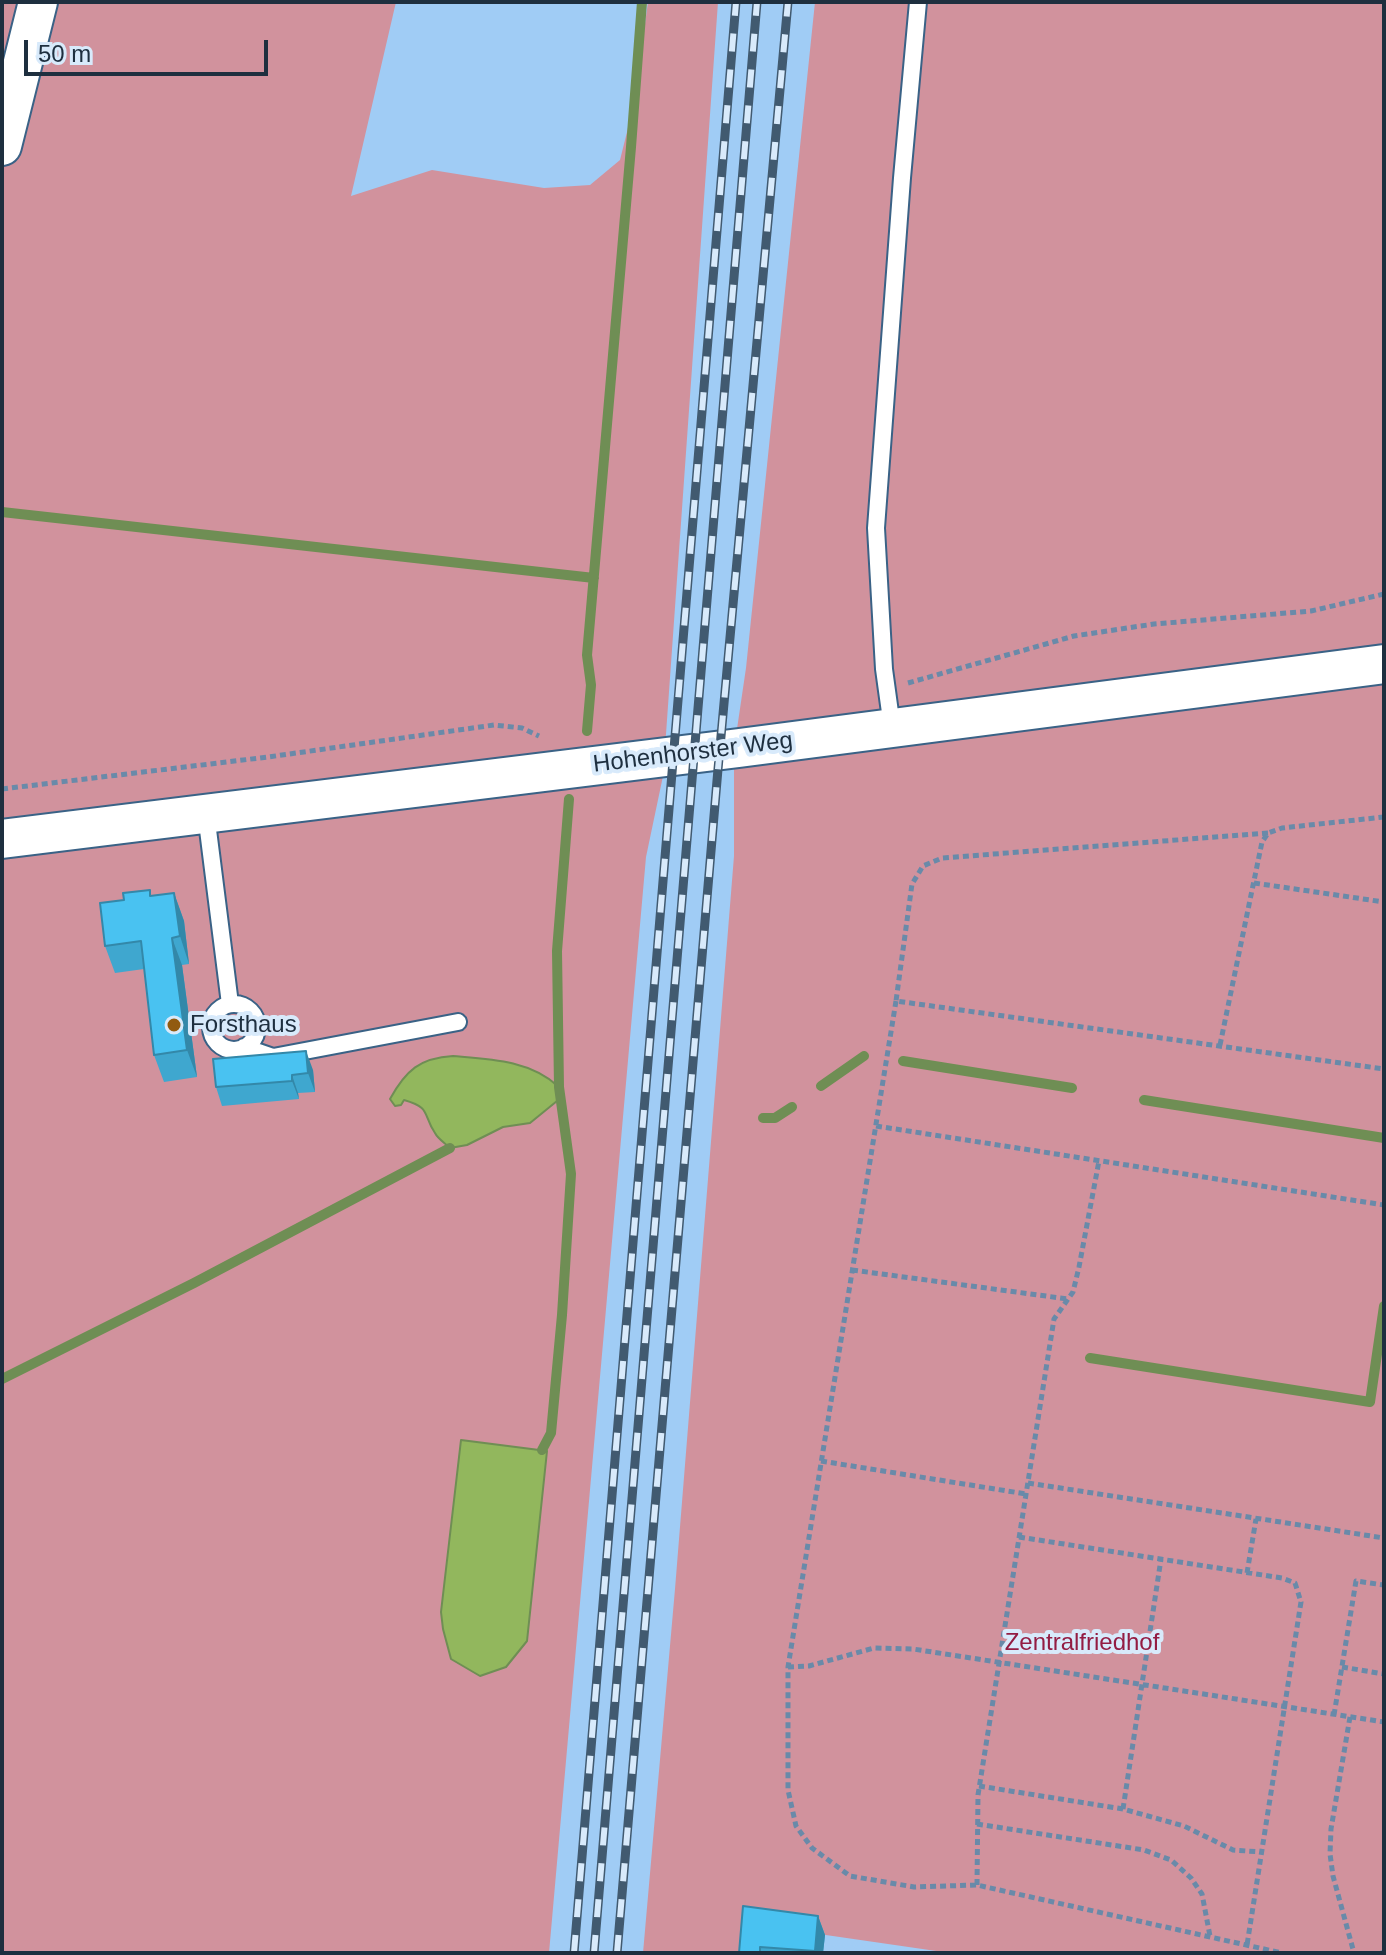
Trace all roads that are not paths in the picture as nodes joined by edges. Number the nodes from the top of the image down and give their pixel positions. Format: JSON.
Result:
{"nodes":[{"id":1,"x":38,"y":2,"type":"edge"},
{"id":2,"x":918,"y":2,"type":"edge"},
{"id":3,"x":2,"y":146,"type":"edge"},
{"id":4,"x":1384,"y":664,"type":"edge"},
{"id":5,"x":892,"y":727,"type":"junction"},
{"id":6,"x":206,"y":814,"type":"junction"},
{"id":7,"x":2,"y":839,"type":"edge"},
{"id":8,"x":230,"y":1004,"type":"junction"},
{"id":9,"x":458,"y":1022,"type":"dead end"},
{"id":10,"x":244,"y":1047,"type":"junction"}],
"edges":[{"from":1,"to":3,"type":"street"},
{"from":2,"to":5,"type":"lane"},
{"from":4,"to":5,"type":"street","name":"Hohenhorster Weg"},
{"from":5,"to":6,"type":"street","name":"Hohenhorster Weg"},
{"from":6,"to":7,"type":"street","name":"Hohenhorster Weg"},
{"from":6,"to":8,"type":"lane"},
{"from":8,"to":10,"type":"lane"},
{"from":8,"to":10,"type":"lane"},
{"from":9,"to":10,"type":"lane"}]}
